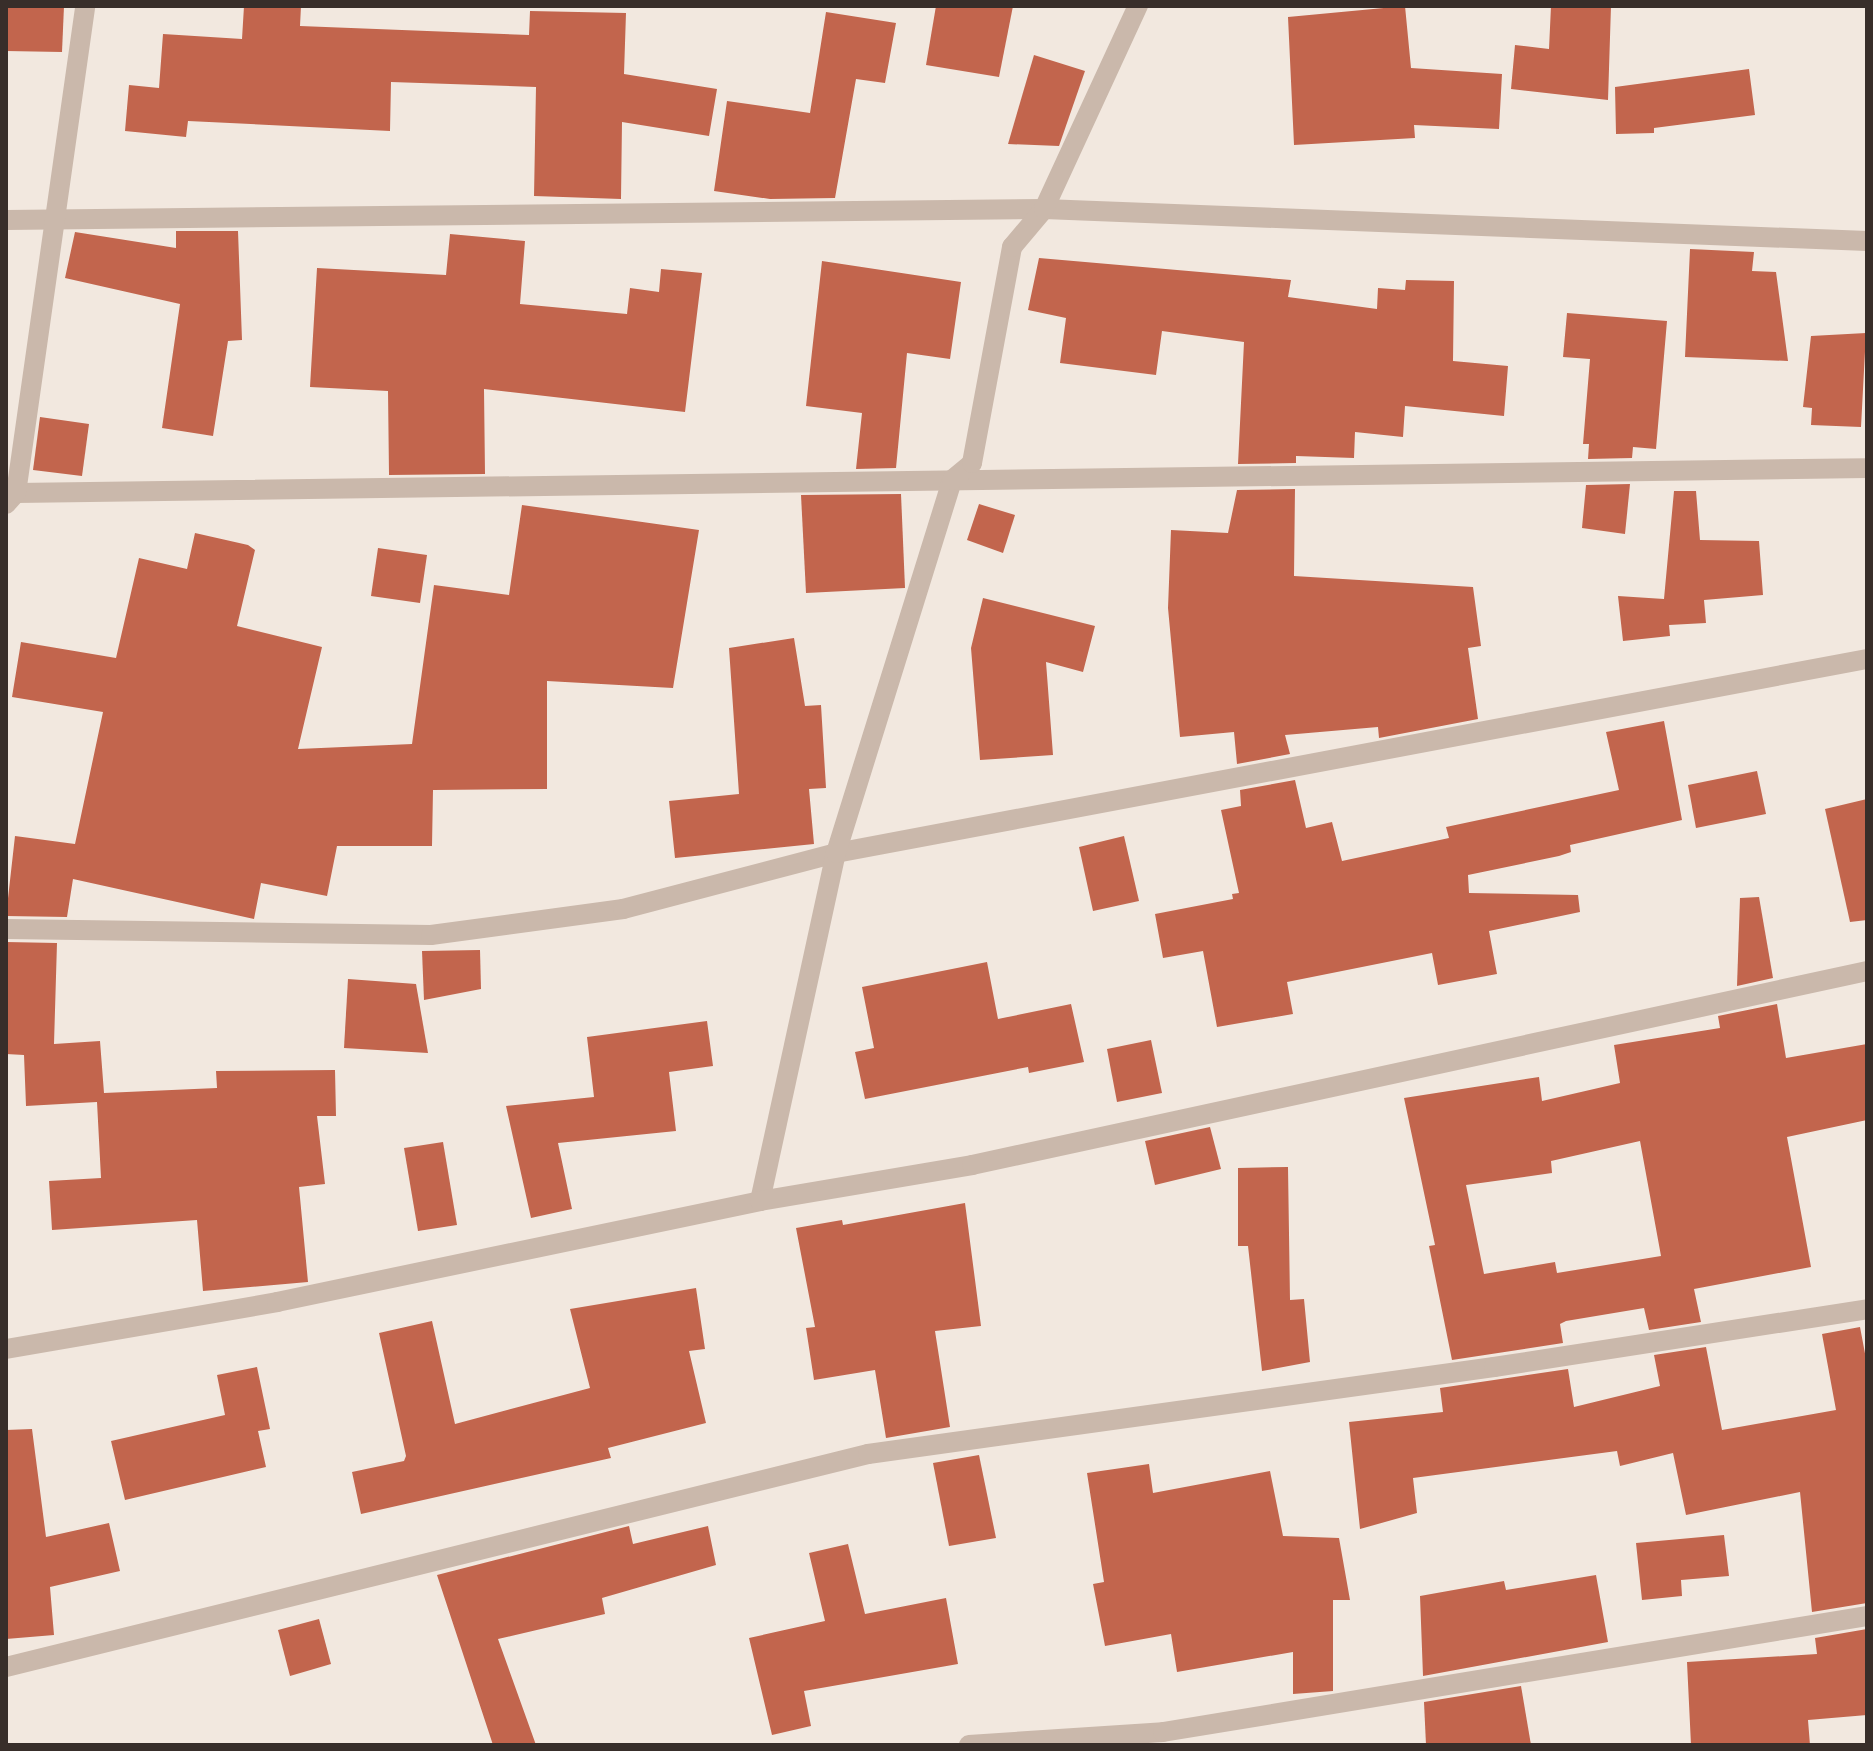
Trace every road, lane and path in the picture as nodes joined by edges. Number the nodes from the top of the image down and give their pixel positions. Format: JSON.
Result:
{"nodes":[{"id":1,"x":85,"y":6,"type":"edge"},
{"id":2,"x":1138,"y":6,"type":"edge"},
{"id":3,"x":1044,"y":209,"type":"junction"},
{"id":4,"x":6,"y":220,"type":"edge"},
{"id":5,"x":52,"y":221,"type":"junction"},
{"id":6,"x":1867,"y":241,"type":"edge"},
{"id":7,"x":1867,"y":468,"type":"edge"},
{"id":8,"x":952,"y":480,"type":"junction"},
{"id":9,"x":11,"y":499,"type":"edge"},
{"id":10,"x":1867,"y":659,"type":"edge"},
{"id":11,"x":836,"y":853,"type":"junction"},
{"id":12,"x":6,"y":929,"type":"edge"},
{"id":13,"x":1867,"y":971,"type":"edge"},
{"id":14,"x":760,"y":1201,"type":"junction"},
{"id":15,"x":1867,"y":1309,"type":"edge"},
{"id":16,"x":6,"y":1349,"type":"edge"},
{"id":17,"x":1867,"y":1616,"type":"edge"},
{"id":18,"x":6,"y":1667,"type":"edge"},
{"id":19,"x":969,"y":1745,"type":"edge"}],
"edges":[{"from":1,"to":5,"type":"street"},
{"from":2,"to":3,"type":"street"},
{"from":3,"to":5,"type":"street"},
{"from":3,"to":6,"type":"street"},
{"from":3,"to":8,"type":"street"},
{"from":4,"to":5,"type":"street"},
{"from":5,"to":9,"type":"street"},
{"from":7,"to":8,"type":"street"},
{"from":8,"to":9,"type":"street"},
{"from":8,"to":11,"type":"street"},
{"from":10,"to":11,"type":"street"},
{"from":11,"to":12,"type":"street"},
{"from":11,"to":14,"type":"street"},
{"from":13,"to":14,"type":"street"},
{"from":14,"to":16,"type":"street"},
{"from":15,"to":18,"type":"street"},
{"from":17,"to":19,"type":"street"}]}
